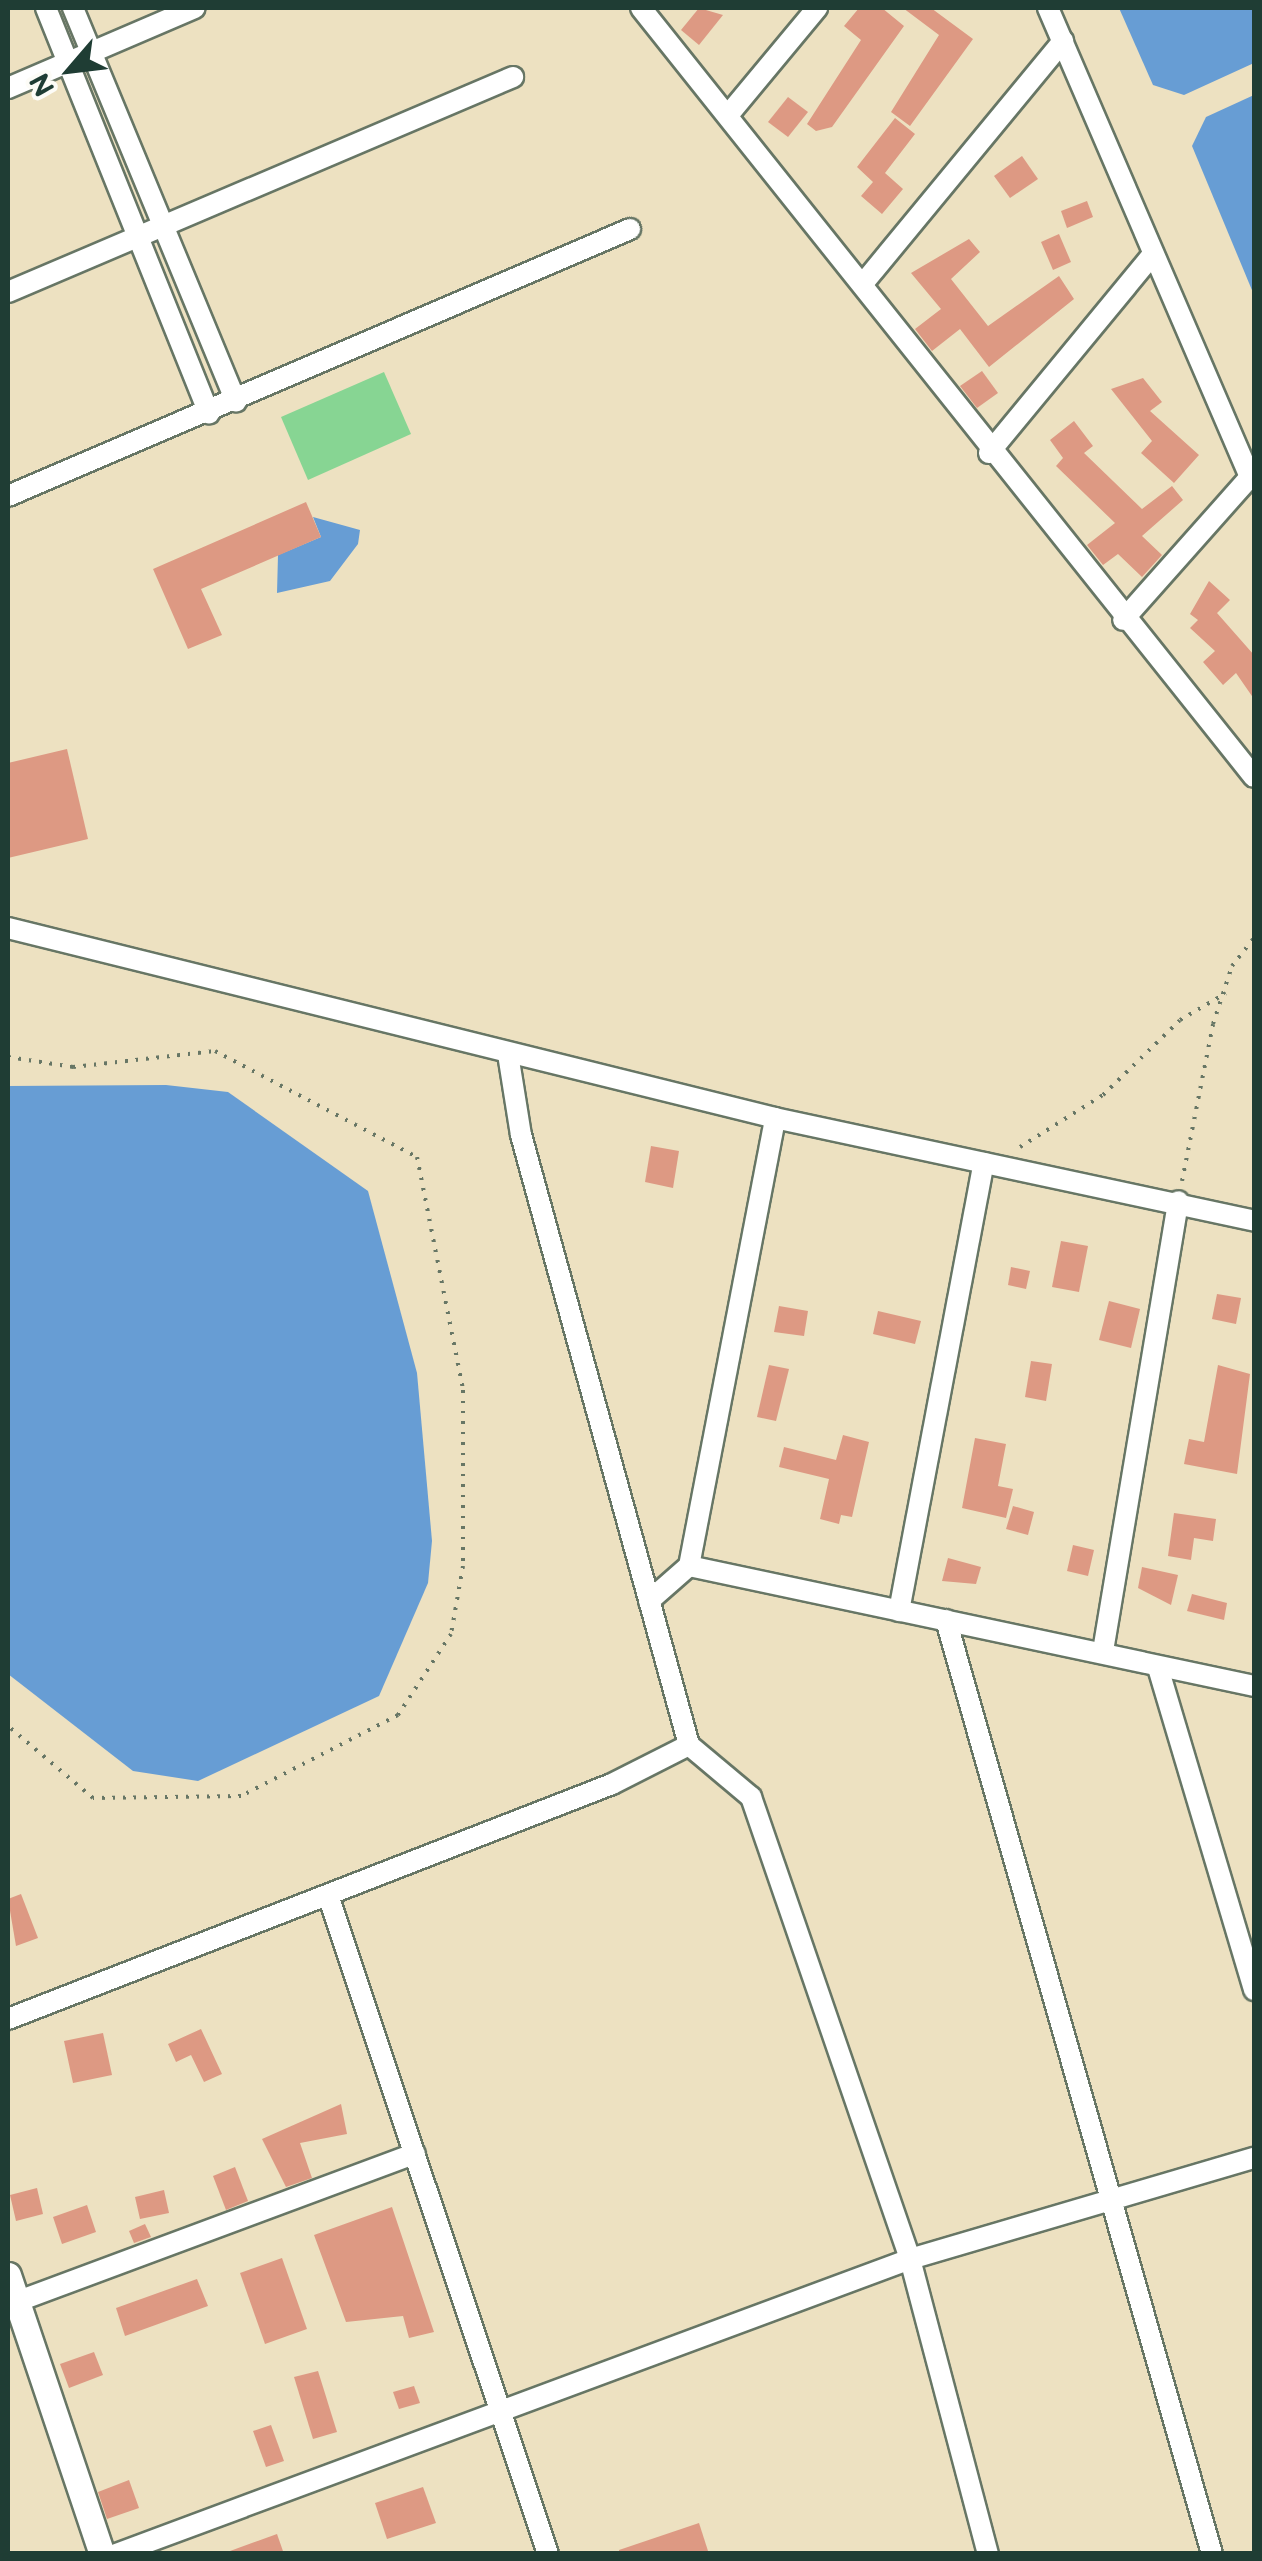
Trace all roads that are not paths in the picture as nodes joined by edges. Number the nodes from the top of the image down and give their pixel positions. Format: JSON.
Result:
{"nodes":[{"id":1,"x":46,"y":8,"type":"edge"},
{"id":2,"x":72,"y":8,"type":"edge"},
{"id":3,"x":195,"y":8,"type":"edge"},
{"id":4,"x":640,"y":8,"type":"edge"},
{"id":5,"x":817,"y":8,"type":"edge"},
{"id":6,"x":1048,"y":8,"type":"edge"},
{"id":7,"x":1063,"y":41,"type":"junction"},
{"id":8,"x":91,"y":53,"type":"junction"},
{"id":9,"x":68,"y":63,"type":"junction"},
{"id":10,"x":513,"y":77,"type":"dead end"},
{"id":11,"x":8,"y":88,"type":"edge"},
{"id":12,"x":729,"y":114,"type":"junction"},
{"id":13,"x":163,"y":225,"type":"junction"},
{"id":14,"x":630,"y":229,"type":"dead end"},
{"id":15,"x":138,"y":235,"type":"junction"},
{"id":16,"x":1153,"y":254,"type":"junction"},
{"id":17,"x":866,"y":280,"type":"junction"},
{"id":18,"x":8,"y":292,"type":"edge"},
{"id":19,"x":236,"y":402,"type":"junction"},
{"id":20,"x":209,"y":413,"type":"junction"},
{"id":21,"x":989,"y":453,"type":"junction"},
{"id":22,"x":8,"y":496,"type":"edge"},
{"id":23,"x":1124,"y":620,"type":"junction"},
{"id":24,"x":1254,"y":777,"type":"edge"},
{"id":25,"x":8,"y":928,"type":"edge"},
{"id":26,"x":508,"y":1054,"type":"junction"},
{"id":27,"x":775,"y":1118,"type":"junction"},
{"id":28,"x":984,"y":1162,"type":"junction"},
{"id":29,"x":1178,"y":1201,"type":"junction"},
{"id":30,"x":1254,"y":1221,"type":"edge"},
{"id":31,"x":689,"y":1566,"type":"junction"},
{"id":32,"x":649,"y":1601,"type":"junction"},
{"id":33,"x":899,"y":1611,"type":"junction"},
{"id":34,"x":946,"y":1620,"type":"junction"},
{"id":35,"x":1103,"y":1652,"type":"junction"},
{"id":36,"x":1159,"y":1671,"type":"junction"},
{"id":37,"x":1254,"y":1686,"type":"edge"},
{"id":38,"x":689,"y":1745,"type":"junction"},
{"id":39,"x":328,"y":1895,"type":"junction"},
{"id":40,"x":1254,"y":1990,"type":"edge"},
{"id":41,"x":8,"y":2019,"type":"edge"},
{"id":42,"x":415,"y":2154,"type":"junction"},
{"id":43,"x":1254,"y":2158,"type":"edge"},
{"id":44,"x":1112,"y":2201,"type":"junction"},
{"id":45,"x":910,"y":2259,"type":"junction"},
{"id":46,"x":8,"y":2275,"type":"edge"},
{"id":47,"x":12,"y":2303,"type":"edge"},
{"id":48,"x":499,"y":2407,"type":"junction"},
{"id":49,"x":102,"y":2554,"type":"edge"},
{"id":50,"x":116,"y":2554,"type":"edge"},
{"id":51,"x":548,"y":2554,"type":"edge"},
{"id":52,"x":988,"y":2554,"type":"edge"},
{"id":53,"x":1212,"y":2554,"type":"edge"}],
"edges":[{"from":1,"to":9,"type":"street"},
{"from":2,"to":8,"type":"street"},
{"from":3,"to":8,"type":"street"},
{"from":4,"to":12,"type":"street"},
{"from":5,"to":12,"type":"street"},
{"from":6,"to":7,"type":"street"},
{"from":7,"to":16,"type":"street"},
{"from":7,"to":17,"type":"street"},
{"from":8,"to":9,"type":"street"},
{"from":8,"to":13,"type":"street"},
{"from":9,"to":11,"type":"street"},
{"from":9,"to":15,"type":"street"},
{"from":10,"to":13,"type":"street"},
{"from":12,"to":17,"type":"street"},
{"from":13,"to":15,"type":"street"},
{"from":13,"to":19,"type":"street"},
{"from":14,"to":19,"type":"street"},
{"from":15,"to":18,"type":"street"},
{"from":15,"to":20,"type":"street"},
{"from":16,"to":21,"type":"street"},
{"from":16,"to":23,"type":"street"},
{"from":17,"to":21,"type":"street"},
{"from":19,"to":20,"type":"street"},
{"from":20,"to":22,"type":"street"},
{"from":21,"to":23,"type":"street"},
{"from":23,"to":24,"type":"street"},
{"from":25,"to":26,"type":"street"},
{"from":26,"to":27,"type":"street"},
{"from":26,"to":32,"type":"street"},
{"from":27,"to":28,"type":"street"},
{"from":27,"to":31,"type":"street"},
{"from":28,"to":29,"type":"street"},
{"from":28,"to":33,"type":"street"},
{"from":29,"to":30,"type":"street"},
{"from":29,"to":35,"type":"street"},
{"from":31,"to":32,"type":"street"},
{"from":31,"to":33,"type":"street"},
{"from":32,"to":38,"type":"street"},
{"from":33,"to":34,"type":"street"},
{"from":34,"to":35,"type":"street"},
{"from":34,"to":44,"type":"street"},
{"from":35,"to":36,"type":"street"},
{"from":36,"to":37,"type":"street"},
{"from":36,"to":40,"type":"street"},
{"from":38,"to":39,"type":"street"},
{"from":38,"to":45,"type":"street"},
{"from":39,"to":41,"type":"street"},
{"from":39,"to":42,"type":"street"},
{"from":42,"to":47,"type":"street"},
{"from":42,"to":48,"type":"street"},
{"from":43,"to":44,"type":"street"},
{"from":44,"to":45,"type":"street"},
{"from":44,"to":53,"type":"street"},
{"from":45,"to":48,"type":"street"},
{"from":45,"to":52,"type":"street"},
{"from":46,"to":47,"type":"street"},
{"from":47,"to":49,"type":"street"},
{"from":48,"to":50,"type":"street"},
{"from":48,"to":51,"type":"street"}]}
